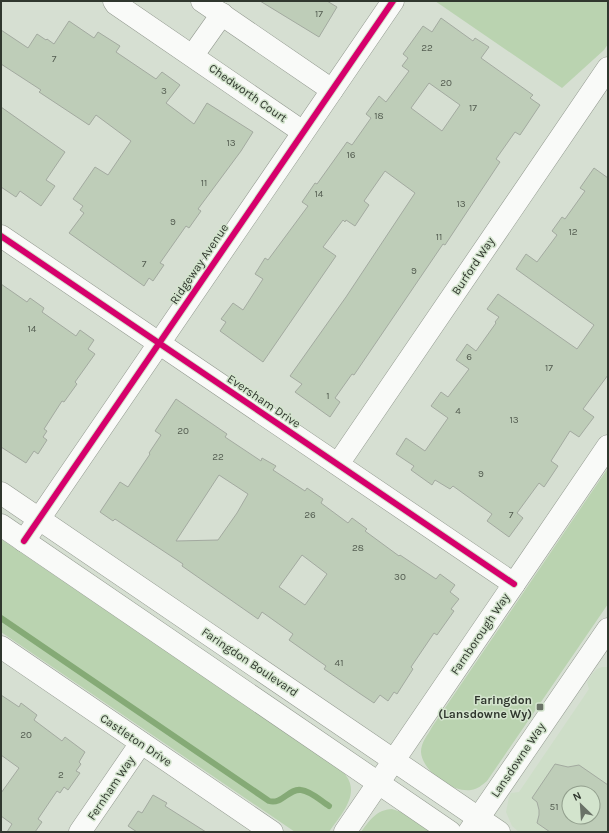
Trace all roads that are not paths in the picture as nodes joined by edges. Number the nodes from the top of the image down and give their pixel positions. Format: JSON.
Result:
{"nodes":[{"id":1,"x":114,"y":1,"type":"edge"},
{"id":2,"x":202,"y":1,"type":"edge"},
{"id":3,"x":393,"y":1,"type":"edge"},
{"id":4,"x":222,"y":14,"type":"junction"},
{"id":5,"x":192,"y":55,"type":"junction"},
{"id":6,"x":608,"y":68,"type":"edge"},
{"id":7,"x":332,"y":90,"type":"junction"},
{"id":8,"x":303,"y":132,"type":"junction"},
{"id":9,"x":1,"y":236,"type":"edge"},
{"id":10,"x":158,"y":343,"type":"junction"},
{"id":11,"x":608,"y":446,"type":"edge"},
{"id":12,"x":338,"y":464,"type":"junction"},
{"id":13,"x":1,"y":493,"type":"edge"},
{"id":14,"x":39,"y":519,"type":"junction"},
{"id":15,"x":1,"y":525,"type":"edge"},
{"id":16,"x":24,"y":541,"type":"junction"},
{"id":17,"x":514,"y":584,"type":"junction"},
{"id":18,"x":605,"y":639,"type":"edge"},
{"id":19,"x":1,"y":647,"type":"edge"},
{"id":20,"x":141,"y":743,"type":"junction"},
{"id":21,"x":394,"y":760,"type":"junction"},
{"id":22,"x":379,"y":783,"type":"junction"},
{"id":23,"x":474,"y":825,"type":"edge"},
{"id":24,"x":80,"y":832,"type":"edge"},
{"id":25,"x":272,"y":832,"type":"edge"},
{"id":26,"x":345,"y":832,"type":"edge"},
{"id":27,"x":450,"y":832,"type":"edge"},
{"id":28,"x":499,"y":832,"type":"edge"}],
"edges":[{"from":1,"to":5,"type":"street","name":"Chedworth Court"},
{"from":2,"to":4,"type":"street"},
{"from":3,"to":7,"type":"street","name":"Ridgeway Avenue"},
{"from":4,"to":5,"type":"street"},
{"from":4,"to":7,"type":"street"},
{"from":5,"to":8,"type":"street","name":"Chedworth Court"},
{"from":6,"to":12,"type":"street","name":"Burford Way"},
{"from":7,"to":8,"type":"street","name":"Ridgeway Avenue"},
{"from":8,"to":10,"type":"street","name":"Ridgeway Avenue"},
{"from":9,"to":10,"type":"street","name":"Eversham Drive"},
{"from":10,"to":12,"type":"street","name":"Eversham Drive"},
{"from":10,"to":14,"type":"street","name":"Ridgeway Avenue"},
{"from":11,"to":17,"type":"street","name":"Farnborough Way"},
{"from":12,"to":17,"type":"street","name":"Eversham Drive"},
{"from":13,"to":14,"type":"street","name":"Faringdon Boulevard"},
{"from":14,"to":16,"type":"street","name":"Ridgeway Avenue"},
{"from":14,"to":21,"type":"street","name":"Faringdon Boulevard"},
{"from":15,"to":16,"type":"street"},
{"from":16,"to":22,"type":"street"},
{"from":17,"to":21,"type":"street","name":"Farnborough Way"},
{"from":18,"to":23,"type":"street","name":"Lansdowne Way"},
{"from":19,"to":20,"type":"street","name":"Castleton Drive"},
{"from":20,"to":24,"type":"street","name":"Fernham Way"},
{"from":20,"to":25,"type":"street","name":"Castleton Drive"},
{"from":21,"to":22,"type":"street","name":"Farnborough Way"},
{"from":21,"to":23,"type":"street","name":"Faringdon Boulevard"},
{"from":22,"to":26,"type":"street","name":"Farnborough Way"},
{"from":22,"to":27,"type":"street"},
{"from":23,"to":28,"type":"street","name":"Faringdon Boulevard"}]}
